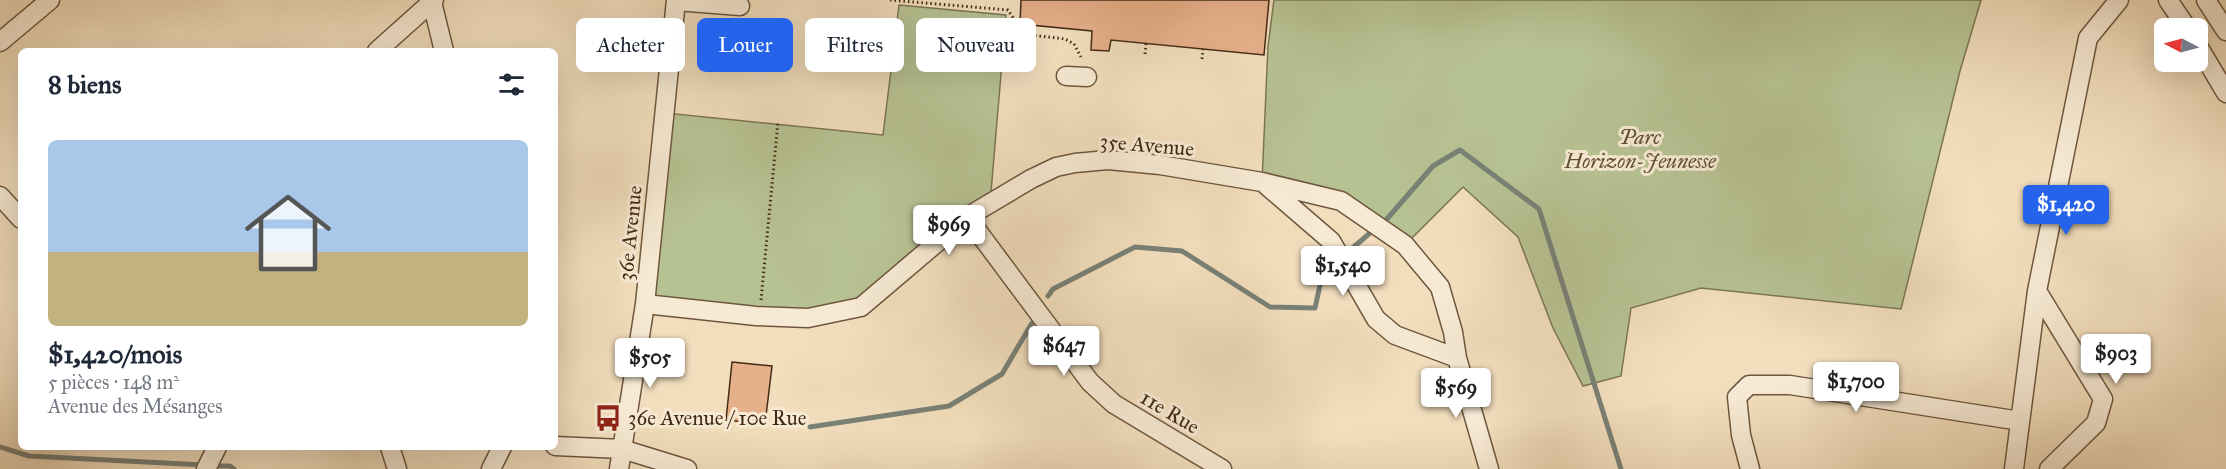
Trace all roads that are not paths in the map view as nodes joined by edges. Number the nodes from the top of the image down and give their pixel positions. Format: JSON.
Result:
{"nodes":[{"id":1,"x":50,"y":0,"type":"edge"},
{"id":2,"x":676,"y":0,"type":"edge"},
{"id":3,"x":2120,"y":0,"type":"edge"},
{"id":4,"x":2168,"y":0,"type":"edge"},
{"id":5,"x":2206,"y":0,"type":"edge"},
{"id":6,"x":433,"y":1,"type":"edge"},
{"id":7,"x":740,"y":6,"type":"dead end"},
{"id":8,"x":2180,"y":18,"type":"edge"},
{"id":9,"x":2226,"y":31,"type":"edge"},
{"id":10,"x":0,"y":42,"type":"edge"},
{"id":11,"x":379,"y":48,"type":"edge"},
{"id":12,"x":443,"y":48,"type":"edge"},
{"id":13,"x":2208,"y":63,"type":"edge"},
{"id":14,"x":1066,"y":76,"type":"dead end"},
{"id":15,"x":1087,"y":77,"type":"dead end"},
{"id":16,"x":2226,"y":93,"type":"edge"},
{"id":17,"x":1262,"y":182,"type":"junction"},
{"id":18,"x":0,"y":196,"type":"edge"},
{"id":19,"x":18,"y":216,"type":"edge"},
{"id":20,"x":967,"y":218,"type":"junction"},
{"id":21,"x":2037,"y":291,"type":"junction"},
{"id":22,"x":645,"y":304,"type":"junction"},
{"id":23,"x":1457,"y":358,"type":"junction"},
{"id":24,"x":2020,"y":421,"type":"junction"},
{"id":25,"x":558,"y":446,"type":"edge"},
{"id":26,"x":622,"y":448,"type":"junction"},
{"id":27,"x":216,"y":450,"type":"edge"},
{"id":28,"x":391,"y":450,"type":"edge"},
{"id":29,"x":500,"y":450,"type":"edge"},
{"id":30,"x":206,"y":469,"type":"edge"},
{"id":31,"x":397,"y":469,"type":"edge"},
{"id":32,"x":491,"y":469,"type":"edge"},
{"id":33,"x":619,"y":469,"type":"edge"},
{"id":34,"x":687,"y":469,"type":"edge"},
{"id":35,"x":1222,"y":469,"type":"edge"},
{"id":36,"x":1489,"y":469,"type":"edge"},
{"id":37,"x":1750,"y":469,"type":"edge"},
{"id":38,"x":2014,"y":469,"type":"edge"},
{"id":39,"x":2049,"y":469,"type":"edge"}],
"edges":[{"from":1,"to":10,"type":"street"},
{"from":2,"to":7,"type":"street"},
{"from":2,"to":22,"type":"street","name":"36e Avenue"},
{"from":3,"to":21,"type":"street"},
{"from":4,"to":8,"type":"street"},
{"from":5,"to":9,"type":"street"},
{"from":6,"to":11,"type":"street"},
{"from":6,"to":12,"type":"street"},
{"from":13,"to":16,"type":"street"},
{"from":14,"to":15,"type":"street"},
{"from":17,"to":20,"type":"street","name":"35e Avenue"},
{"from":17,"to":23,"type":"street"},
{"from":17,"to":23,"type":"street","name":"35e Avenue"},
{"from":18,"to":19,"type":"street"},
{"from":20,"to":22,"type":"street","name":"35e Avenue"},
{"from":20,"to":35,"type":"street","name":"11e Rue"},
{"from":21,"to":24,"type":"street"},
{"from":21,"to":39,"type":"street"},
{"from":22,"to":26,"type":"street","name":"36e Avenue"},
{"from":23,"to":36,"type":"street","name":"35e Avenue"},
{"from":24,"to":37,"type":"street"},
{"from":24,"to":38,"type":"street"},
{"from":25,"to":26,"type":"street"},
{"from":26,"to":33,"type":"street","name":"36e Avenue"},
{"from":26,"to":34,"type":"street"},
{"from":27,"to":30,"type":"street"},
{"from":28,"to":31,"type":"street"},
{"from":29,"to":32,"type":"street"}]}
